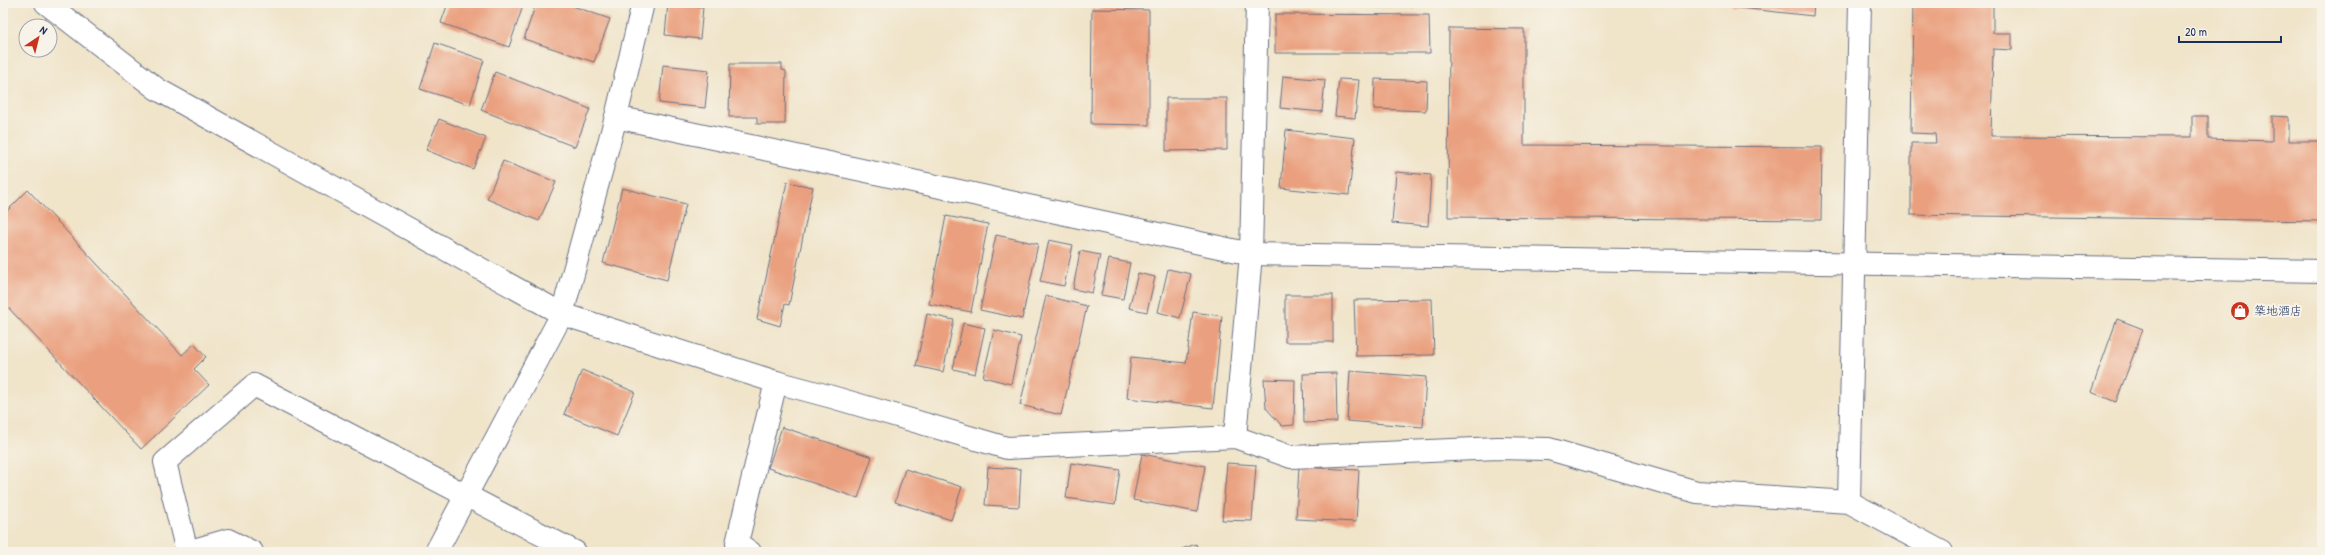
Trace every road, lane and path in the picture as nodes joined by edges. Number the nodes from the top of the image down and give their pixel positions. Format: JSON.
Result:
{"nodes":[{"id":1,"x":46,"y":3,"type":"edge"},
{"id":2,"x":643,"y":3,"type":"edge"},
{"id":3,"x":1256,"y":3,"type":"edge"},
{"id":4,"x":1860,"y":3,"type":"edge"},
{"id":5,"x":616,"y":117,"type":"junction"},
{"id":6,"x":1251,"y":254,"type":"junction"},
{"id":7,"x":1854,"y":264,"type":"junction"},
{"id":8,"x":2322,"y":271,"type":"edge"},
{"id":9,"x":562,"y":314,"type":"junction"},
{"id":10,"x":776,"y":382,"type":"junction"},
{"id":11,"x":1235,"y":437,"type":"junction"},
{"id":12,"x":466,"y":496,"type":"junction"},
{"id":13,"x":1849,"y":502,"type":"junction"},
{"id":14,"x":187,"y":552,"type":"edge"},
{"id":15,"x":252,"y":552,"type":"edge"},
{"id":16,"x":436,"y":552,"type":"edge"},
{"id":17,"x":575,"y":552,"type":"edge"},
{"id":18,"x":750,"y":552,"type":"edge"},
{"id":19,"x":1942,"y":552,"type":"edge"}],
"edges":[{"from":1,"to":9,"type":"street"},
{"from":2,"to":5,"type":"street"},
{"from":3,"to":6,"type":"street"},
{"from":4,"to":7,"type":"street"},
{"from":5,"to":6,"type":"street"},
{"from":5,"to":9,"type":"street"},
{"from":6,"to":7,"type":"street"},
{"from":6,"to":11,"type":"street"},
{"from":7,"to":8,"type":"street"},
{"from":7,"to":13,"type":"street"},
{"from":9,"to":10,"type":"street"},
{"from":9,"to":12,"type":"street"},
{"from":10,"to":11,"type":"street"},
{"from":10,"to":18,"type":"street"},
{"from":11,"to":13,"type":"street"},
{"from":12,"to":14,"type":"street"},
{"from":12,"to":16,"type":"street"},
{"from":12,"to":17,"type":"street"},
{"from":13,"to":19,"type":"street"},
{"from":14,"to":15,"type":"street"}]}
